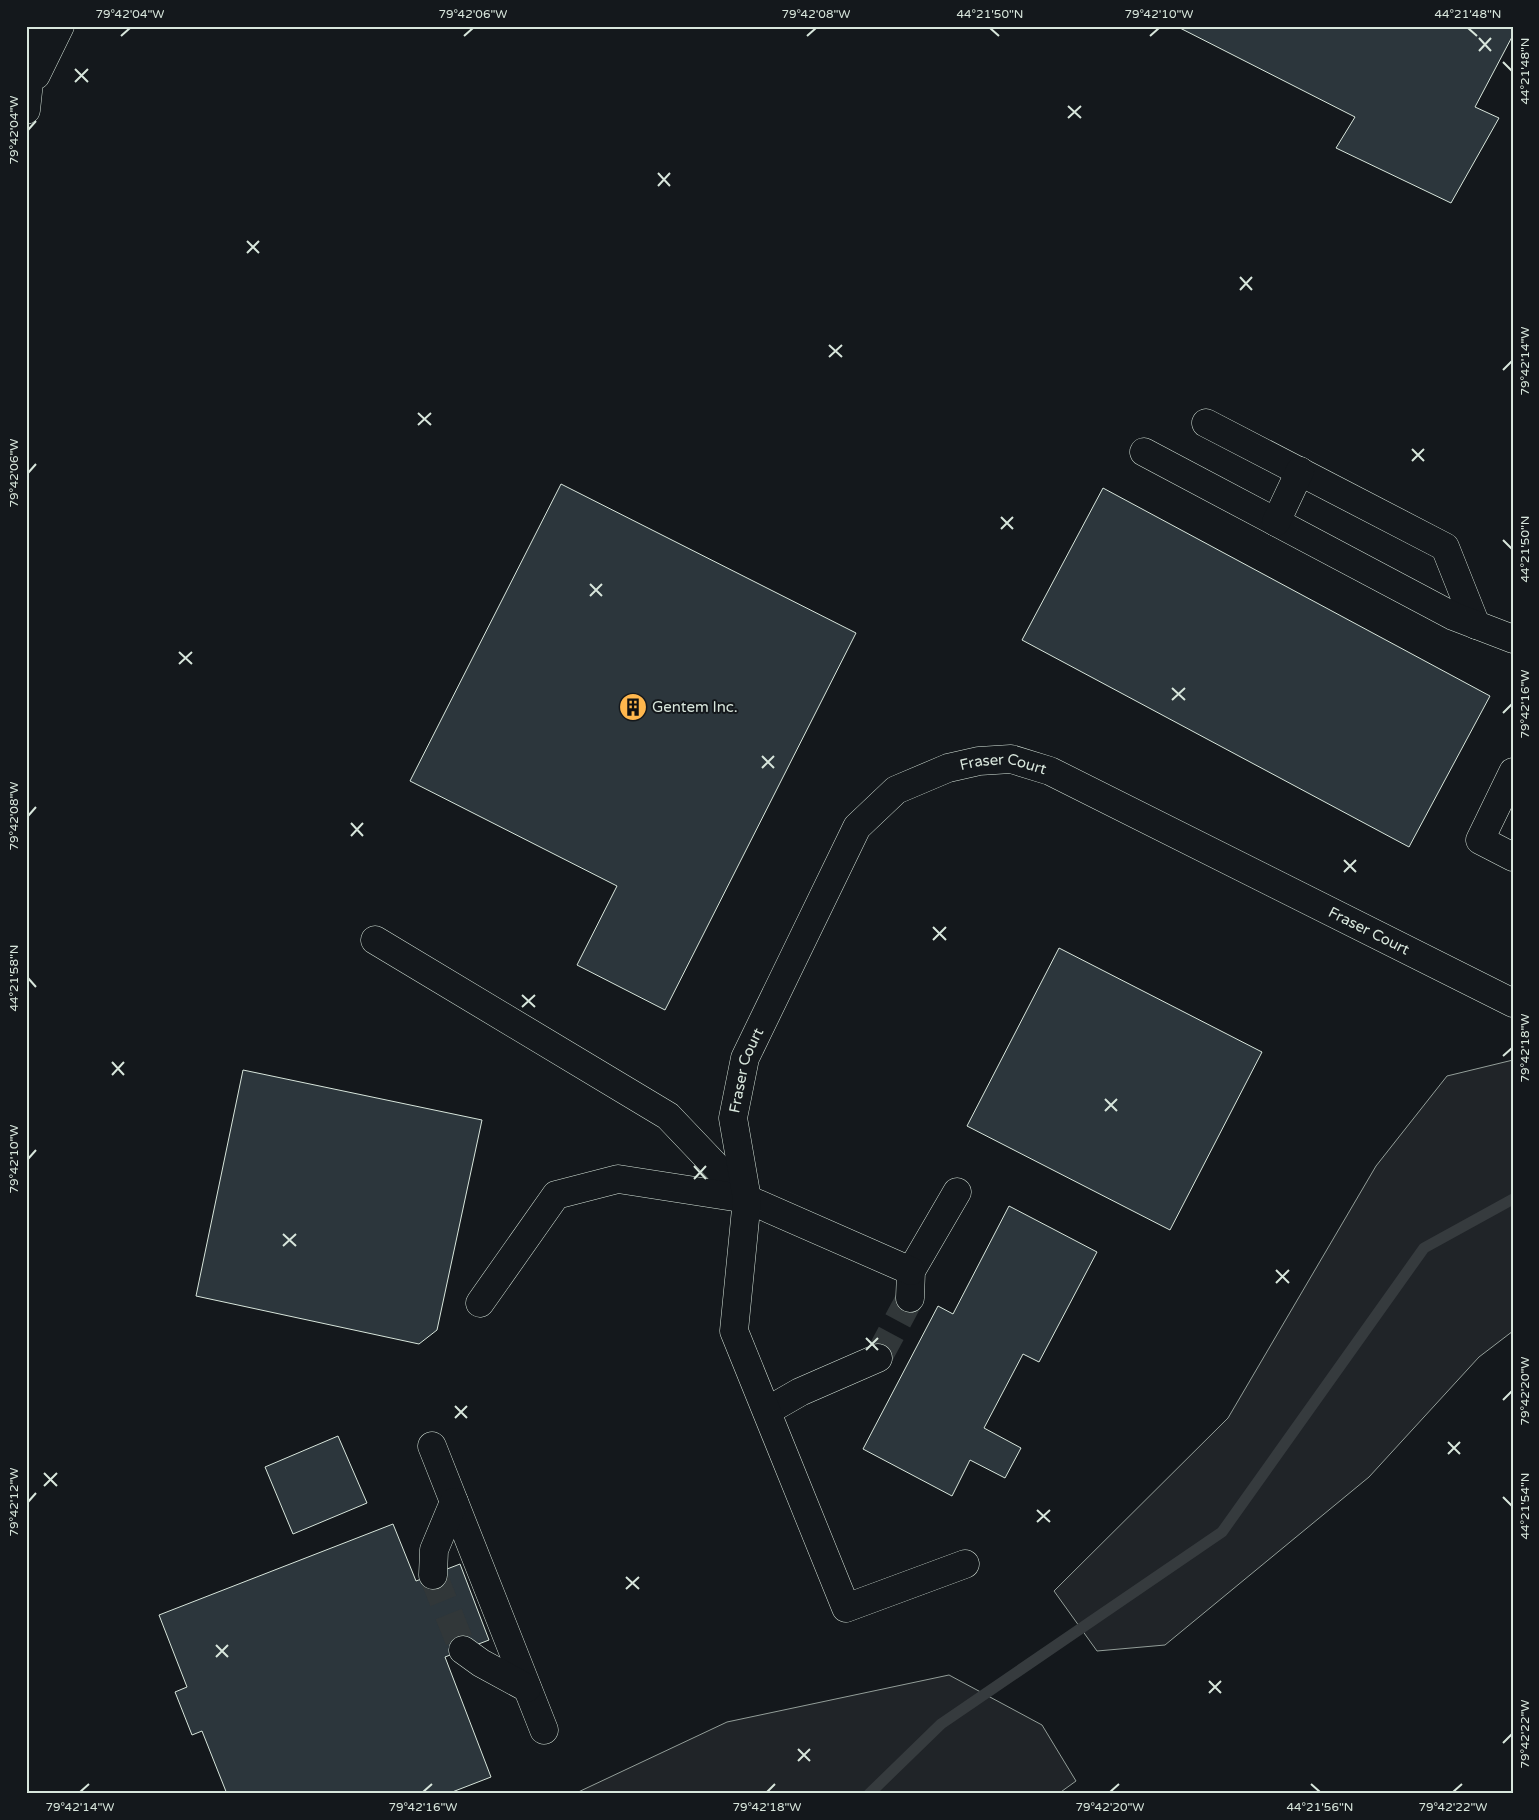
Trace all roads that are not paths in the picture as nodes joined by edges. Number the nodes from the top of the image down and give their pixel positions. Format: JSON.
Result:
{"nodes":[{"id":1,"x":35,"y":26,"type":"edge"},
{"id":2,"x":60,"y":26,"type":"edge"},
{"id":3,"x":27,"y":100,"type":"edge"},
{"id":4,"x":1206,"y":423,"type":"dead end"},
{"id":5,"x":1144,"y":452,"type":"dead end"},
{"id":6,"x":1300,"y":471,"type":"junction"},
{"id":7,"x":1276,"y":522,"type":"junction"},
{"id":8,"x":1476,"y":625,"type":"junction"},
{"id":9,"x":1513,"y":640,"type":"edge"},
{"id":10,"x":1513,"y":772,"type":"edge"},
{"id":11,"x":1513,"y":857,"type":"edge"},
{"id":12,"x":376,"y":940,"type":"dead end"},
{"id":13,"x":1513,"y":1003,"type":"edge"},
{"id":14,"x":957,"y":1192,"type":"dead end"},
{"id":15,"x":747,"y":1199,"type":"junction"},
{"id":16,"x":480,"y":1303,"type":"dead end"},
{"id":17,"x":878,"y":1358,"type":"tunnel mouth"},
{"id":18,"x":766,"y":1412,"type":"junction"},
{"id":19,"x":432,"y":1446,"type":"dead end"},
{"id":20,"x":454,"y":1502,"type":"junction"},
{"id":21,"x":965,"y":1564,"type":"dead end"},
{"id":22,"x":433,"y":1575,"type":"tunnel mouth"},
{"id":23,"x":463,"y":1650,"type":"tunnel mouth"},
{"id":24,"x":527,"y":1688,"type":"junction"},
{"id":25,"x":544,"y":1730,"type":"dead end"}],
"edges":[{"from":1,"to":3,"type":"main road"},
{"from":2,"to":3,"type":"main road"},
{"from":4,"to":6,"type":"main road"},
{"from":5,"to":7,"type":"main road"},
{"from":6,"to":7,"type":"main road"},
{"from":6,"to":8,"type":"main road"},
{"from":7,"to":8,"type":"main road"},
{"from":8,"to":9,"type":"main road"},
{"from":10,"to":11,"type":"main road"},
{"from":12,"to":15,"type":"main road"},
{"from":13,"to":15,"type":"main road","name":"Fraser Court"},
{"from":14,"to":15,"type":"main road"},
{"from":15,"to":16,"type":"main road"},
{"from":15,"to":18,"type":"main road","name":"Fraser Court"},
{"from":17,"to":18,"type":"main road"},
{"from":18,"to":21,"type":"main road","name":"Fraser Court"},
{"from":19,"to":20,"type":"main road"},
{"from":20,"to":22,"type":"main road"},
{"from":20,"to":24,"type":"main road"},
{"from":23,"to":24,"type":"main road"},
{"from":24,"to":25,"type":"main road"}]}
